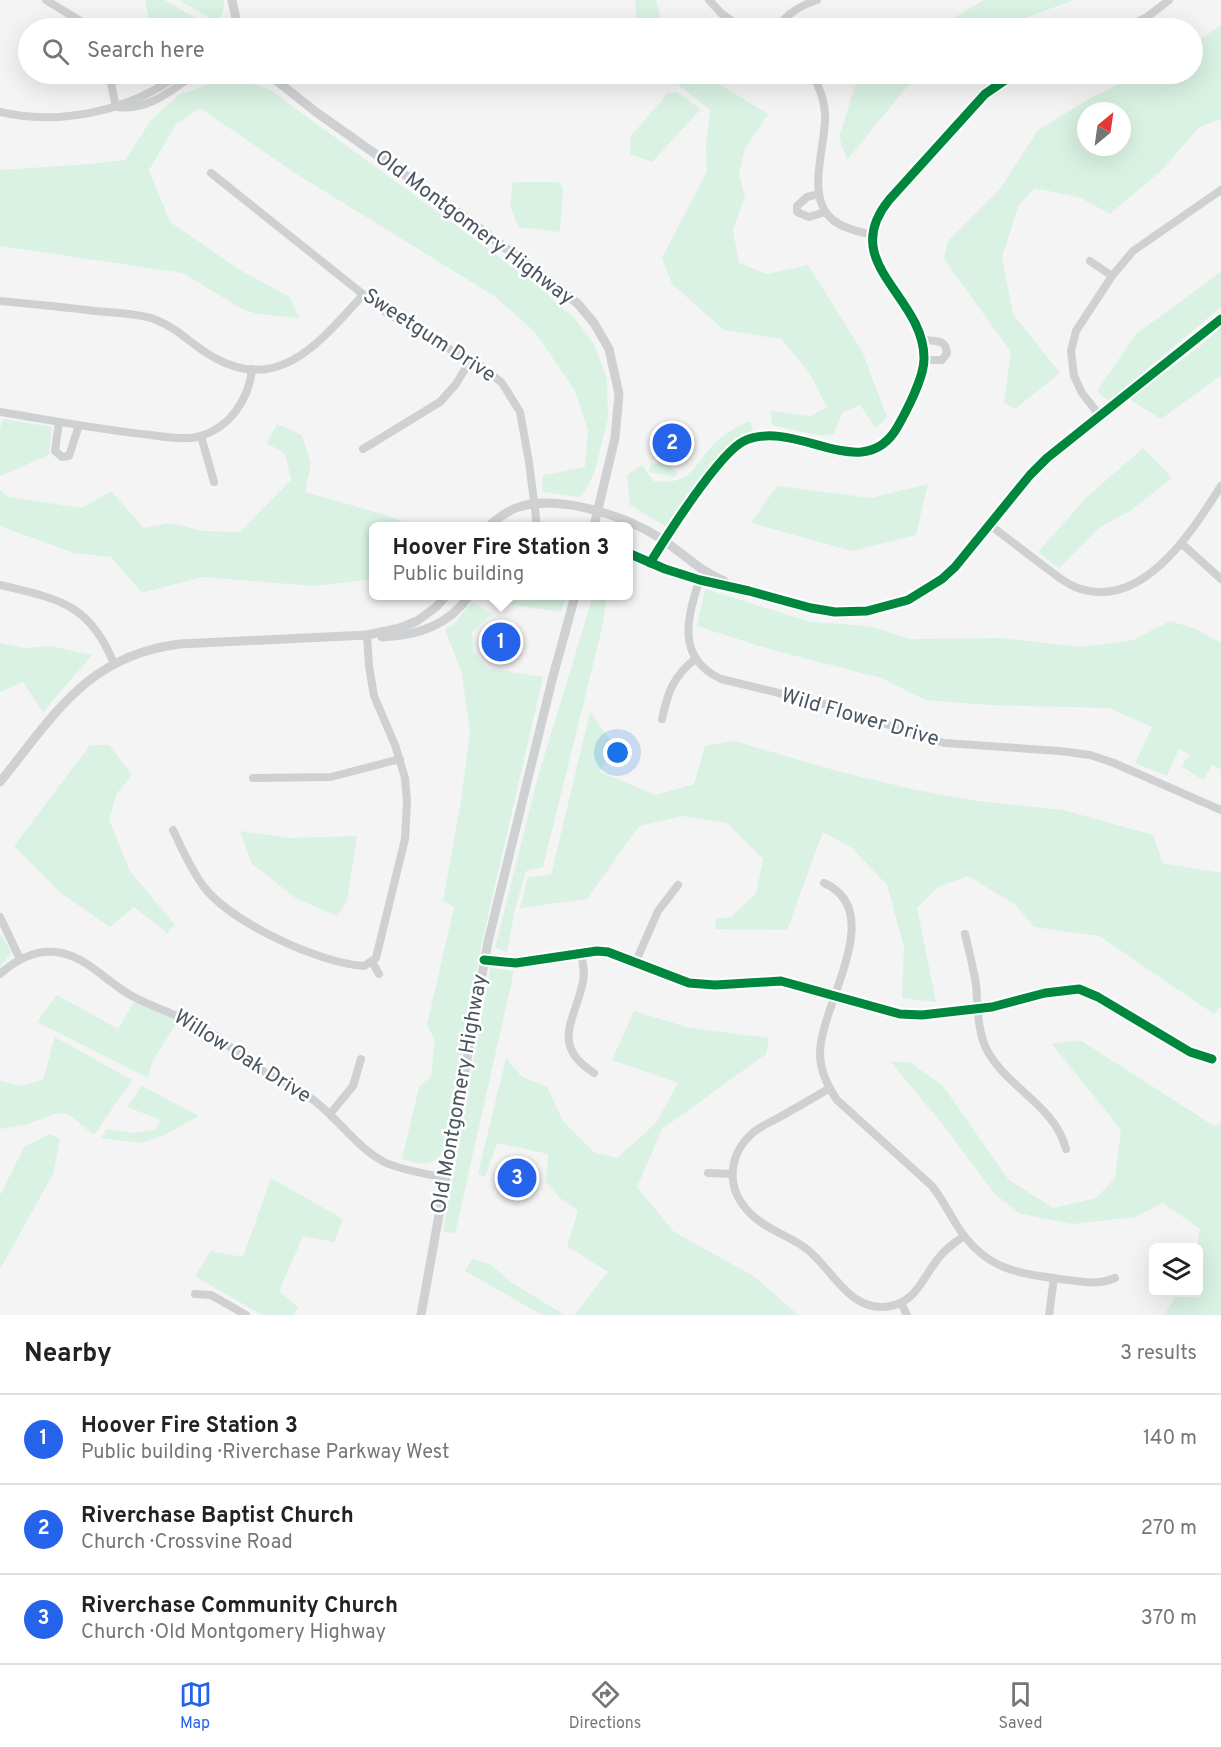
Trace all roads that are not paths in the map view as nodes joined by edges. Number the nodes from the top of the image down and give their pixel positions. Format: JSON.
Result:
{"nodes":[{"id":1,"x":46,"y":0,"type":"edge"},
{"id":2,"x":232,"y":0,"type":"edge"},
{"id":3,"x":709,"y":0,"type":"edge"},
{"id":4,"x":817,"y":0,"type":"edge"},
{"id":5,"x":1169,"y":0,"type":"edge"},
{"id":6,"x":76,"y":18,"type":"edge"},
{"id":7,"x":236,"y":18,"type":"edge"},
{"id":8,"x":726,"y":18,"type":"edge"},
{"id":9,"x":786,"y":18,"type":"edge"},
{"id":10,"x":1145,"y":18,"type":"edge"},
{"id":11,"x":111,"y":84,"type":"edge"},
{"id":12,"x":163,"y":84,"type":"edge"},
{"id":13,"x":181,"y":84,"type":"edge"},
{"id":14,"x":281,"y":84,"type":"edge"},
{"id":15,"x":817,"y":84,"type":"edge"},
{"id":16,"x":1000,"y":84,"type":"edge"},
{"id":17,"x":116,"y":106,"type":"junction"},
{"id":18,"x":0,"y":112,"type":"edge"},
{"id":19,"x":211,"y":172,"type":"dead end"},
{"id":20,"x":1221,"y":190,"type":"edge"},
{"id":21,"x":819,"y":194,"type":"junction"},
{"id":22,"x":825,"y":212,"type":"junction"},
{"id":23,"x":872,"y":235,"type":"junction"},
{"id":24,"x":1090,"y":261,"type":"dead end"},
{"id":25,"x":1112,"y":276,"type":"junction"},
{"id":26,"x":363,"y":295,"type":"junction"},
{"id":27,"x":0,"y":301,"type":"edge"},
{"id":28,"x":1221,"y":320,"type":"edge"},
{"id":29,"x":921,"y":339,"type":"junction"},
{"id":30,"x":471,"y":359,"type":"junction"},
{"id":31,"x":924,"y":360,"type":"junction"},
{"id":32,"x":252,"y":369,"type":"junction"},
{"id":33,"x":0,"y":412,"type":"edge"},
{"id":34,"x":1100,"y":416,"type":"junction"},
{"id":35,"x":58,"y":422,"type":"junction"},
{"id":36,"x":79,"y":425,"type":"junction"},
{"id":37,"x":201,"y":436,"type":"junction"},
{"id":38,"x":363,"y":449,"type":"dead end"},
{"id":39,"x":214,"y":482,"type":"dead end"},
{"id":40,"x":1221,"y":486,"type":"edge"},
{"id":41,"x":534,"y":504,"type":"junction"},
{"id":42,"x":597,"y":511,"type":"junction"},
{"id":43,"x":494,"y":522,"type":"edge"},
{"id":44,"x":536,"y":522,"type":"edge"},
{"id":45,"x":595,"y":522,"type":"edge"},
{"id":46,"x":627,"y":522,"type":"edge"},
{"id":47,"x":633,"y":524,"type":"edge"},
{"id":48,"x":990,"y":525,"type":"junction"},
{"id":49,"x":664,"y":541,"type":"junction"},
{"id":50,"x":1181,"y":543,"type":"junction"},
{"id":51,"x":633,"y":555,"type":"edge"},
{"id":52,"x":650,"y":563,"type":"junction"},
{"id":53,"x":701,"y":575,"type":"junction"},
{"id":54,"x":1221,"y":579,"type":"edge"},
{"id":55,"x":0,"y":585,"type":"edge"},
{"id":56,"x":443,"y":600,"type":"edge"},
{"id":57,"x":465,"y":600,"type":"edge"},
{"id":58,"x":574,"y":600,"type":"edge"},
{"id":59,"x":367,"y":635,"type":"junction"},
{"id":60,"x":696,"y":658,"type":"junction"},
{"id":61,"x":114,"y":664,"type":"junction"},
{"id":62,"x":662,"y":719,"type":"dead end"},
{"id":63,"x":399,"y":759,"type":"junction"},
{"id":64,"x":253,"y":778,"type":"dead end"},
{"id":65,"x":0,"y":782,"type":"edge"},
{"id":66,"x":1221,"y":810,"type":"edge"},
{"id":67,"x":173,"y":830,"type":"dead end"},
{"id":68,"x":824,"y":882,"type":"dead end"},
{"id":69,"x":678,"y":885,"type":"dead end"},
{"id":70,"x":0,"y":917,"type":"edge"},
{"id":71,"x":965,"y":934,"type":"dead end"},
{"id":72,"x":581,"y":954,"type":"junction"},
{"id":73,"x":20,"y":959,"type":"junction"},
{"id":74,"x":484,"y":960,"type":"junction"},
{"id":75,"x":636,"y":961,"type":"junction"},
{"id":76,"x":372,"y":962,"type":"junction"},
{"id":77,"x":0,"y":974,"type":"edge"},
{"id":78,"x":380,"y":974,"type":"dead end"},
{"id":79,"x":834,"y":996,"type":"junction"},
{"id":80,"x":978,"y":1009,"type":"junction"},
{"id":81,"x":361,"y":1059,"type":"dead end"},
{"id":82,"x":1212,"y":1059,"type":"dead end"},
{"id":83,"x":594,"y":1073,"type":"dead end"},
{"id":84,"x":830,"y":1088,"type":"junction"},
{"id":85,"x":330,"y":1114,"type":"junction"},
{"id":86,"x":1066,"y":1149,"type":"dead end"},
{"id":87,"x":708,"y":1173,"type":"dead end"},
{"id":88,"x":732,"y":1174,"type":"junction"},
{"id":89,"x":446,"y":1178,"type":"junction"},
{"id":90,"x":964,"y":1236,"type":"junction"},
{"id":91,"x":1054,"y":1278,"type":"junction"},
{"id":92,"x":1115,"y":1278,"type":"dead end"},
{"id":93,"x":195,"y":1294,"type":"dead end"},
{"id":94,"x":902,"y":1303,"type":"junction"},
{"id":95,"x":246,"y":1315,"type":"edge"},
{"id":96,"x":421,"y":1315,"type":"edge"},
{"id":97,"x":907,"y":1315,"type":"edge"},
{"id":98,"x":1049,"y":1315,"type":"edge"}],
"edges":[{"from":1,"to":6,"type":"street"},
{"from":2,"to":7,"type":"street"},
{"from":3,"to":8,"type":"street"},
{"from":4,"to":9,"type":"street"},
{"from":5,"to":10,"type":"street"},
{"from":11,"to":17,"type":"street"},
{"from":12,"to":17,"type":"street"},
{"from":13,"to":17,"type":"street"},
{"from":14,"to":42,"type":"street","name":"Old Montgomery Highway"},
{"from":15,"to":21,"type":"street"},
{"from":16,"to":23,"type":"street"},
{"from":17,"to":18,"type":"street"},
{"from":19,"to":26,"type":"street","name":"Sweetgum Drive"},
{"from":20,"to":25,"type":"street"},
{"from":21,"to":22,"type":"street"},
{"from":21,"to":22,"type":"street"},
{"from":22,"to":23,"type":"street"},
{"from":23,"to":29,"type":"street"},
{"from":24,"to":25,"type":"street"},
{"from":25,"to":34,"type":"street"},
{"from":26,"to":30,"type":"street","name":"Sweetgum Drive"},
{"from":26,"to":32,"type":"street"},
{"from":27,"to":32,"type":"street"},
{"from":28,"to":34,"type":"street"},
{"from":29,"to":31,"type":"street"},
{"from":29,"to":31,"type":"street"},
{"from":30,"to":38,"type":"street"},
{"from":30,"to":41,"type":"street","name":"Sweetgum Drive"},
{"from":31,"to":49,"type":"street"},
{"from":32,"to":37,"type":"street"},
{"from":33,"to":35,"type":"street"},
{"from":34,"to":48,"type":"street"},
{"from":35,"to":36,"type":"street"},
{"from":35,"to":36,"type":"street"},
{"from":36,"to":37,"type":"street"},
{"from":37,"to":39,"type":"street"},
{"from":40,"to":50,"type":"street"},
{"from":41,"to":42,"type":"street"},
{"from":41,"to":43,"type":"street"},
{"from":41,"to":44,"type":"street","name":"Sweetgum Drive"},
{"from":42,"to":45,"type":"street","name":"Old Montgomery Highway"},
{"from":42,"to":46,"type":"street"},
{"from":47,"to":49,"type":"street"},
{"from":48,"to":50,"type":"street"},
{"from":48,"to":53,"type":"street"},
{"from":49,"to":52,"type":"street"},
{"from":49,"to":53,"type":"street"},
{"from":50,"to":54,"type":"street"},
{"from":51,"to":52,"type":"street"},
{"from":52,"to":53,"type":"street"},
{"from":53,"to":60,"type":"street","name":"Wild Flower Drive"},
{"from":55,"to":61,"type":"street"},
{"from":56,"to":59,"type":"street"},
{"from":57,"to":59,"type":"street"},
{"from":58,"to":74,"type":"street","name":"Old Montgomery Highway"},
{"from":59,"to":61,"type":"street"},
{"from":59,"to":63,"type":"street"},
{"from":60,"to":62,"type":"street"},
{"from":60,"to":66,"type":"street","name":"Wild Flower Drive"},
{"from":61,"to":65,"type":"street"},
{"from":63,"to":64,"type":"street"},
{"from":63,"to":76,"type":"street"},
{"from":67,"to":76,"type":"street"},
{"from":68,"to":79,"type":"street"},
{"from":69,"to":75,"type":"street"},
{"from":70,"to":73,"type":"street"},
{"from":71,"to":80,"type":"street"},
{"from":72,"to":74,"type":"street"},
{"from":72,"to":75,"type":"street"},
{"from":72,"to":83,"type":"street"},
{"from":73,"to":77,"type":"street","name":"Willow Oak Drive"},
{"from":73,"to":85,"type":"street","name":"Willow Oak Drive"},
{"from":74,"to":89,"type":"street","name":"Old Montgomery Highway"},
{"from":75,"to":79,"type":"street"},
{"from":76,"to":78,"type":"street"},
{"from":79,"to":80,"type":"street"},
{"from":79,"to":84,"type":"street"},
{"from":80,"to":82,"type":"street"},
{"from":80,"to":86,"type":"street"},
{"from":81,"to":85,"type":"street"},
{"from":84,"to":88,"type":"street"},
{"from":84,"to":90,"type":"street"},
{"from":85,"to":89,"type":"street","name":"Willow Oak Drive"},
{"from":87,"to":88,"type":"street"},
{"from":88,"to":94,"type":"street"},
{"from":89,"to":96,"type":"street","name":"Old Montgomery Highway"},
{"from":90,"to":91,"type":"street"},
{"from":90,"to":94,"type":"street"},
{"from":91,"to":92,"type":"street"},
{"from":91,"to":98,"type":"street"},
{"from":93,"to":95,"type":"street"},
{"from":94,"to":97,"type":"street"}]}
